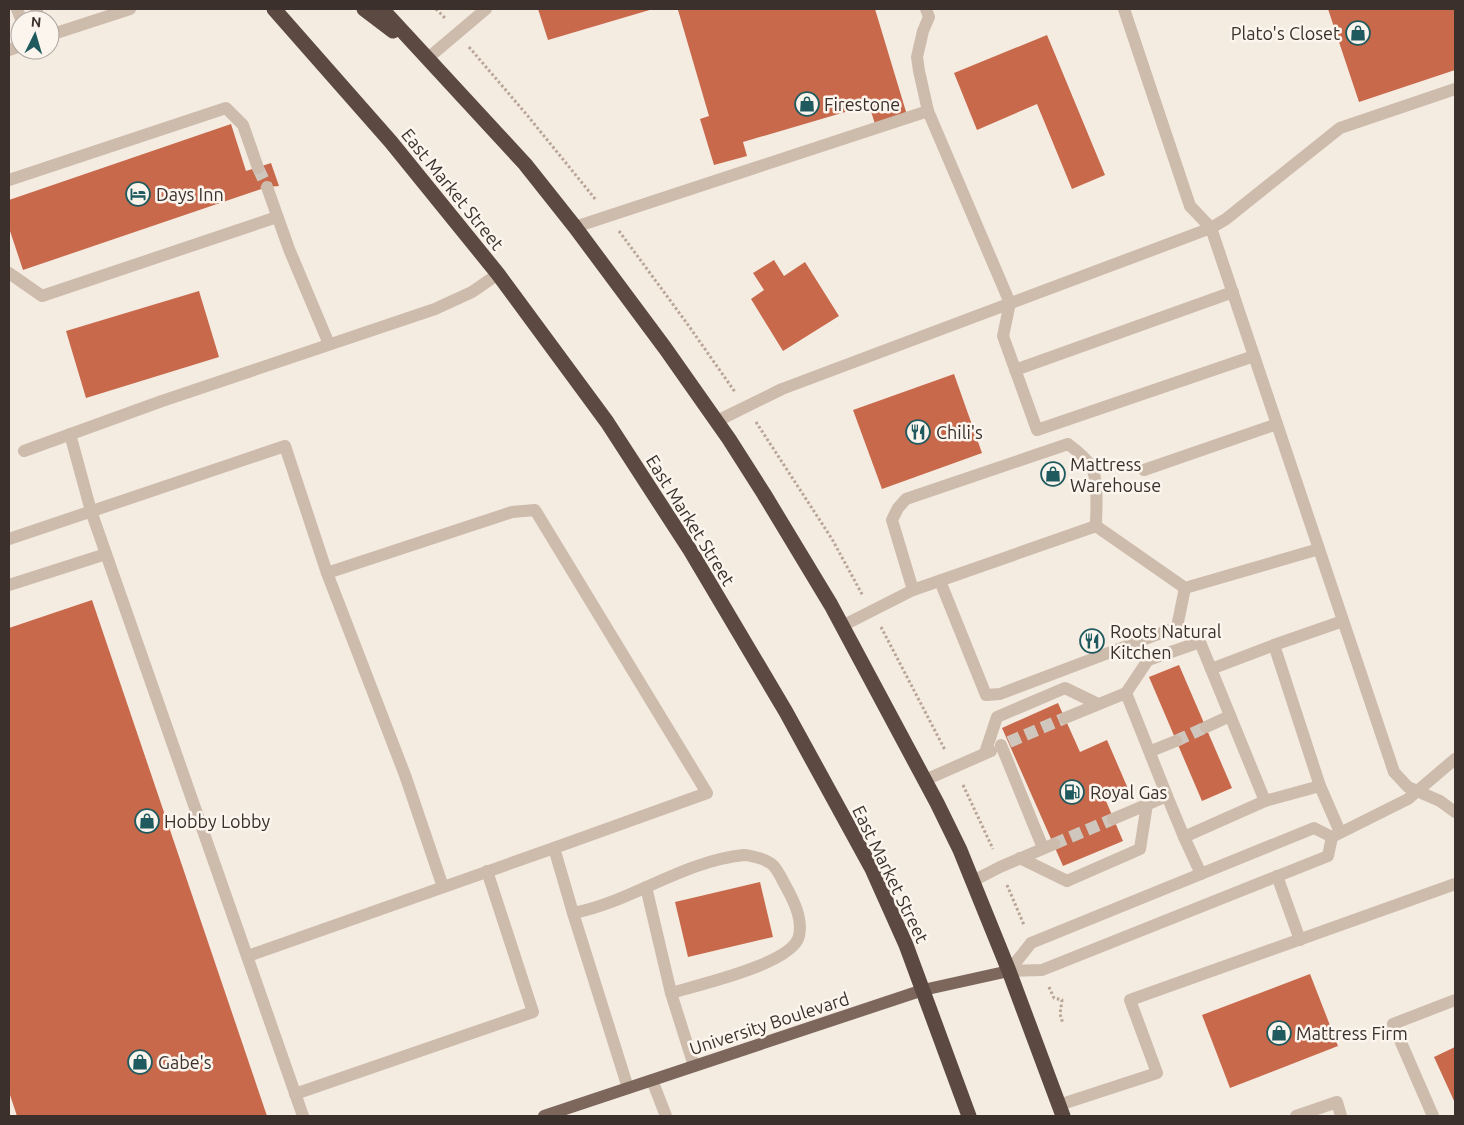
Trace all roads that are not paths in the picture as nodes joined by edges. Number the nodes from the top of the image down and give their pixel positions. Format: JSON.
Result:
{"nodes":[{"id":1,"x":130,"y":9,"type":"edge"},
{"id":2,"x":274,"y":9,"type":"edge"},
{"id":3,"x":364,"y":9,"type":"edge"},
{"id":4,"x":382,"y":9,"type":"edge"},
{"id":5,"x":486,"y":9,"type":"edge"},
{"id":6,"x":926,"y":9,"type":"edge"},
{"id":7,"x":1124,"y":9,"type":"edge"},
{"id":8,"x":112,"y":12,"type":"edge"},
{"id":9,"x":60,"y":31,"type":"edge"},
{"id":10,"x":428,"y":58,"type":"junction"},
{"id":11,"x":1455,"y":89,"type":"edge"},
{"id":12,"x":928,"y":111,"type":"junction"},
{"id":13,"x":258,"y":168,"type":"tunnel mouth"},
{"id":14,"x":9,"y":180,"type":"edge"},
{"id":15,"x":267,"y":187,"type":"tunnel mouth"},
{"id":16,"x":277,"y":216,"type":"junction"},
{"id":17,"x":575,"y":227,"type":"junction"},
{"id":18,"x":1211,"y":228,"type":"junction"},
{"id":19,"x":9,"y":273,"type":"edge"},
{"id":20,"x":498,"y":274,"type":"junction"},
{"id":21,"x":1233,"y":292,"type":"junction"},
{"id":22,"x":1010,"y":303,"type":"junction"},
{"id":23,"x":328,"y":344,"type":"junction"},
{"id":24,"x":1254,"y":356,"type":"junction"},
{"id":25,"x":1015,"y":370,"type":"junction"},
{"id":26,"x":717,"y":421,"type":"junction"},
{"id":27,"x":1277,"y":424,"type":"junction"},
{"id":28,"x":70,"y":434,"type":"junction"},
{"id":29,"x":24,"y":451,"type":"dead end"},
{"id":30,"x":1144,"y":470,"type":"dead end"},
{"id":31,"x":91,"y":511,"type":"junction"},
{"id":32,"x":1096,"y":526,"type":"junction"},
{"id":33,"x":9,"y":539,"type":"edge"},
{"id":34,"x":1319,"y":549,"type":"junction"},
{"id":35,"x":106,"y":554,"type":"junction"},
{"id":36,"x":327,"y":573,"type":"junction"},
{"id":37,"x":940,"y":581,"type":"junction"},
{"id":38,"x":9,"y":584,"type":"edge"},
{"id":39,"x":1185,"y":588,"type":"junction"},
{"id":40,"x":913,"y":590,"type":"junction"},
{"id":41,"x":1343,"y":621,"type":"junction"},
{"id":42,"x":842,"y":626,"type":"junction"},
{"id":43,"x":1274,"y":645,"type":"junction"},
{"id":44,"x":1211,"y":669,"type":"junction"},
{"id":45,"x":1126,"y":693,"type":"junction"},
{"id":46,"x":1098,"y":704,"type":"junction"},
{"id":47,"x":1230,"y":716,"type":"junction"},
{"id":48,"x":1065,"y":718,"type":"tunnel mouth"},
{"id":49,"x":1206,"y":727,"type":"tunnel mouth"},
{"id":50,"x":1176,"y":741,"type":"tunnel mouth"},
{"id":51,"x":1151,"y":751,"type":"junction"},
{"id":52,"x":985,"y":754,"type":"junction"},
{"id":53,"x":1455,"y":759,"type":"edge"},
{"id":54,"x":925,"y":780,"type":"junction"},
{"id":55,"x":1320,"y":786,"type":"junction"},
{"id":56,"x":1418,"y":791,"type":"junction"},
{"id":57,"x":1167,"y":796,"type":"junction"},
{"id":58,"x":1265,"y":801,"type":"junction"},
{"id":59,"x":1147,"y":804,"type":"junction"},
{"id":60,"x":1455,"y":812,"type":"edge"},
{"id":61,"x":1113,"y":819,"type":"tunnel mouth"},
{"id":62,"x":1336,"y":835,"type":"junction"},
{"id":63,"x":1184,"y":837,"type":"junction"},
{"id":64,"x":554,"y":848,"type":"junction"},
{"id":65,"x":1020,"y":858,"type":"junction"},
{"id":66,"x":487,"y":871,"type":"junction"},
{"id":67,"x":1201,"y":874,"type":"junction"},
{"id":68,"x":1276,"y":876,"type":"junction"},
{"id":69,"x":973,"y":881,"type":"junction"},
{"id":70,"x":1455,"y":884,"type":"edge"},
{"id":71,"x":443,"y":887,"type":"junction"},
{"id":72,"x":646,"y":887,"type":"junction"},
{"id":73,"x":572,"y":913,"type":"junction"},
{"id":74,"x":1300,"y":940,"type":"junction"},
{"id":75,"x":248,"y":956,"type":"junction"},
{"id":76,"x":1008,"y":970,"type":"junction"},
{"id":77,"x":922,"y":990,"type":"junction"},
{"id":78,"x":671,"y":993,"type":"junction"},
{"id":79,"x":1455,"y":1000,"type":"edge"},
{"id":80,"x":694,"y":1066,"type":"junction"},
{"id":81,"x":652,"y":1080,"type":"junction"},
{"id":82,"x":628,"y":1088,"type":"junction"},
{"id":83,"x":295,"y":1094,"type":"junction"},
{"id":84,"x":1061,"y":1111,"type":"edge"},
{"id":85,"x":550,"y":1115,"type":"edge"},
{"id":86,"x":303,"y":1116,"type":"edge"},
{"id":87,"x":666,"y":1116,"type":"edge"},
{"id":88,"x":969,"y":1116,"type":"edge"},
{"id":89,"x":1296,"y":1116,"type":"edge"},
{"id":90,"x":1341,"y":1116,"type":"edge"},
{"id":91,"x":1433,"y":1116,"type":"edge"}],
"edges":[{"from":1,"to":8,"type":"lane"},
{"from":2,"to":20,"type":"highway","name":"East Market Street"},
{"from":3,"to":10,"type":"highway"},
{"from":4,"to":10,"type":"highway"},
{"from":5,"to":10,"type":"lane"},
{"from":6,"to":12,"type":"lane"},
{"from":7,"to":18,"type":"lane"},
{"from":8,"to":9,"type":"lane"},
{"from":10,"to":17,"type":"highway"},
{"from":11,"to":18,"type":"lane"},
{"from":12,"to":17,"type":"lane"},
{"from":12,"to":22,"type":"lane"},
{"from":13,"to":14,"type":"lane"},
{"from":15,"to":16,"type":"lane"},
{"from":16,"to":19,"type":"lane"},
{"from":16,"to":23,"type":"lane"},
{"from":17,"to":26,"type":"highway"},
{"from":18,"to":21,"type":"lane"},
{"from":18,"to":22,"type":"lane"},
{"from":20,"to":23,"type":"lane"},
{"from":20,"to":77,"type":"highway","name":"East Market Street"},
{"from":21,"to":24,"type":"lane"},
{"from":21,"to":25,"type":"lane"},
{"from":22,"to":25,"type":"lane"},
{"from":22,"to":26,"type":"lane"},
{"from":23,"to":28,"type":"lane"},
{"from":24,"to":25,"type":"lane"},
{"from":24,"to":27,"type":"lane"},
{"from":26,"to":42,"type":"highway"},
{"from":27,"to":30,"type":"lane"},
{"from":27,"to":34,"type":"lane"},
{"from":28,"to":29,"type":"lane"},
{"from":28,"to":31,"type":"lane"},
{"from":31,"to":33,"type":"lane"},
{"from":31,"to":35,"type":"lane"},
{"from":31,"to":36,"type":"lane"},
{"from":32,"to":37,"type":"lane"},
{"from":32,"to":39,"type":"lane"},
{"from":32,"to":40,"type":"lane"},
{"from":34,"to":39,"type":"lane"},
{"from":34,"to":41,"type":"lane"},
{"from":35,"to":38,"type":"lane"},
{"from":35,"to":75,"type":"lane"},
{"from":36,"to":64,"type":"lane"},
{"from":36,"to":71,"type":"lane"},
{"from":37,"to":39,"type":"lane"},
{"from":37,"to":40,"type":"lane"},
{"from":40,"to":42,"type":"lane"},
{"from":41,"to":43,"type":"lane"},
{"from":41,"to":56,"type":"lane"},
{"from":42,"to":54,"type":"highway"},
{"from":43,"to":44,"type":"lane"},
{"from":43,"to":55,"type":"lane"},
{"from":44,"to":45,"type":"lane"},
{"from":44,"to":47,"type":"lane"},
{"from":45,"to":46,"type":"lane"},
{"from":45,"to":51,"type":"lane"},
{"from":46,"to":48,"type":"lane"},
{"from":46,"to":52,"type":"lane"},
{"from":47,"to":49,"type":"lane"},
{"from":47,"to":58,"type":"lane"},
{"from":50,"to":51,"type":"lane"},
{"from":51,"to":57,"type":"lane"},
{"from":52,"to":54,"type":"lane"},
{"from":52,"to":65,"type":"lane"},
{"from":53,"to":56,"type":"lane"},
{"from":54,"to":69,"type":"highway"},
{"from":55,"to":58,"type":"lane"},
{"from":55,"to":62,"type":"lane"},
{"from":56,"to":60,"type":"lane"},
{"from":56,"to":62,"type":"lane"},
{"from":57,"to":59,"type":"lane"},
{"from":57,"to":63,"type":"lane"},
{"from":58,"to":63,"type":"lane"},
{"from":59,"to":61,"type":"lane"},
{"from":59,"to":65,"type":"lane"},
{"from":62,"to":67,"type":"lane"},
{"from":62,"to":68,"type":"lane"},
{"from":63,"to":67,"type":"lane"},
{"from":64,"to":66,"type":"lane"},
{"from":64,"to":73,"type":"lane"},
{"from":65,"to":69,"type":"lane"},
{"from":66,"to":71,"type":"lane"},
{"from":66,"to":83,"type":"lane"},
{"from":67,"to":76,"type":"lane"},
{"from":68,"to":74,"type":"lane"},
{"from":68,"to":76,"type":"lane"},
{"from":69,"to":76,"type":"highway"},
{"from":70,"to":74,"type":"lane"},
{"from":71,"to":75,"type":"lane"},
{"from":72,"to":73,"type":"lane"},
{"from":72,"to":78,"type":"lane"},
{"from":72,"to":78,"type":"lane"},
{"from":73,"to":82,"type":"lane"},
{"from":74,"to":84,"type":"lane"},
{"from":75,"to":83,"type":"lane"},
{"from":76,"to":77,"type":"main road","name":"University Boulevard"},
{"from":76,"to":84,"type":"highway"},
{"from":77,"to":80,"type":"main road","name":"University Boulevard"},
{"from":77,"to":88,"type":"highway","name":"East Market Street"},
{"from":78,"to":80,"type":"lane"},
{"from":79,"to":91,"type":"lane"},
{"from":80,"to":81,"type":"main road","name":"University Boulevard"},
{"from":81,"to":82,"type":"main road","name":"University Boulevard"},
{"from":81,"to":87,"type":"lane"},
{"from":82,"to":85,"type":"main road","name":"University Boulevard"},
{"from":83,"to":86,"type":"lane"},
{"from":89,"to":90,"type":"lane"}]}
